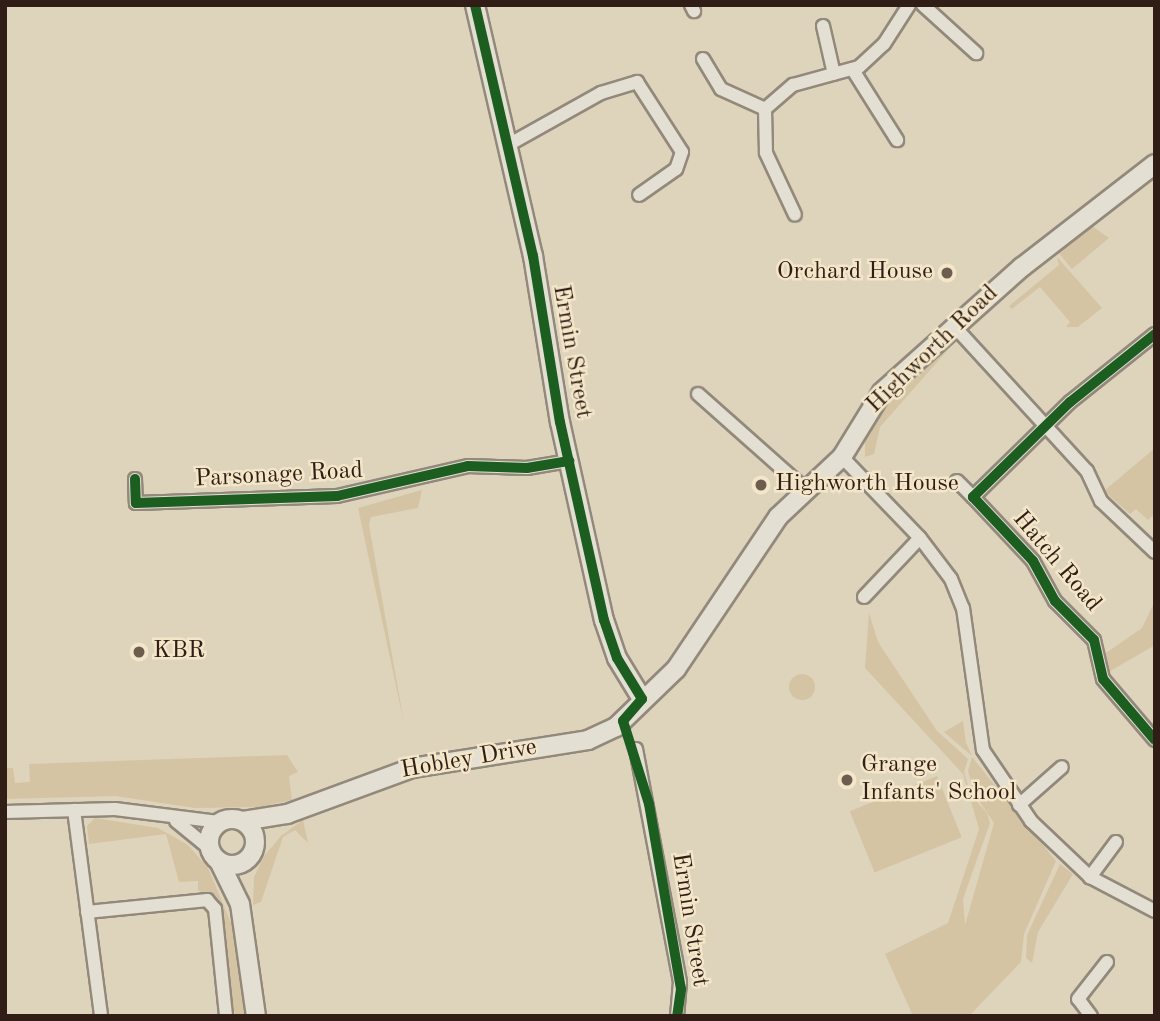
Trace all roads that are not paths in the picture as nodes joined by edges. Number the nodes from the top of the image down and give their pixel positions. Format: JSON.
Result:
{"nodes":[{"id":1,"x":909,"y":5,"type":"edge"},
{"id":2,"x":923,"y":5,"type":"edge"},
{"id":3,"x":479,"y":7,"type":"edge"},
{"id":4,"x":823,"y":26,"type":"dead end"},
{"id":5,"x":976,"y":53,"type":"dead end"},
{"id":6,"x":704,"y":59,"type":"dead end"},
{"id":7,"x":853,"y":70,"type":"junction"},
{"id":8,"x":834,"y":74,"type":"junction"},
{"id":9,"x":765,"y":109,"type":"junction"},
{"id":10,"x":897,"y":140,"type":"dead end"},
{"id":11,"x":508,"y":145,"type":"junction"},
{"id":12,"x":1155,"y":164,"type":"edge"},
{"id":13,"x":639,"y":195,"type":"dead end"},
{"id":14,"x":795,"y":215,"type":"dead end"},
{"id":15,"x":954,"y":326,"type":"junction"},
{"id":16,"x":1155,"y":334,"type":"edge"},
{"id":17,"x":698,"y":394,"type":"dead end"},
{"id":18,"x":1046,"y":425,"type":"junction"},
{"id":19,"x":842,"y":457,"type":"junction"},
{"id":20,"x":569,"y":461,"type":"junction"},
{"id":21,"x":135,"y":479,"type":"dead end"},
{"id":22,"x":957,"y":481,"type":"dead end"},
{"id":23,"x":804,"y":488,"type":"junction"},
{"id":24,"x":972,"y":498,"type":"junction"},
{"id":25,"x":920,"y":538,"type":"junction"},
{"id":26,"x":1155,"y":552,"type":"edge"},
{"id":27,"x":864,"y":597,"type":"dead end"},
{"id":28,"x":642,"y":699,"type":"junction"},
{"id":29,"x":1155,"y":740,"type":"edge"},
{"id":30,"x":636,"y":749,"type":"dead end"},
{"id":31,"x":1062,"y":767,"type":"dead end"},
{"id":32,"x":1019,"y":805,"type":"junction"},
{"id":33,"x":74,"y":810,"type":"junction"},
{"id":34,"x":5,"y":812,"type":"edge"},
{"id":35,"x":288,"y":814,"type":"junction"},
{"id":36,"x":169,"y":817,"type":"junction"},
{"id":37,"x":243,"y":821,"type":"junction"},
{"id":38,"x":220,"y":822,"type":"junction"},
{"id":39,"x":1116,"y":842,"type":"dead end"},
{"id":40,"x":256,"y":843,"type":"junction"},
{"id":41,"x":214,"y":855,"type":"junction"},
{"id":42,"x":247,"y":860,"type":"junction"},
{"id":43,"x":1090,"y":877,"type":"junction"},
{"id":44,"x":240,"y":904,"type":"junction"},
{"id":45,"x":1155,"y":911,"type":"edge"},
{"id":46,"x":87,"y":912,"type":"junction"},
{"id":47,"x":1107,"y":962,"type":"dead end"},
{"id":48,"x":101,"y":1016,"type":"edge"},
{"id":49,"x":226,"y":1016,"type":"edge"},
{"id":50,"x":256,"y":1016,"type":"edge"},
{"id":51,"x":677,"y":1016,"type":"edge"},
{"id":52,"x":1091,"y":1016,"type":"edge"}],
"edges":[{"from":1,"to":7,"type":"street"},
{"from":2,"to":5,"type":"street"},
{"from":3,"to":11,"type":"main road","name":"Ermin Street"},
{"from":4,"to":8,"type":"street"},
{"from":6,"to":9,"type":"street"},
{"from":7,"to":8,"type":"street"},
{"from":7,"to":10,"type":"street"},
{"from":8,"to":9,"type":"street"},
{"from":9,"to":14,"type":"street"},
{"from":11,"to":13,"type":"street"},
{"from":11,"to":20,"type":"main road","name":"Ermin Street"},
{"from":12,"to":15,"type":"main road","name":"Highworth Road"},
{"from":15,"to":18,"type":"street"},
{"from":15,"to":19,"type":"main road","name":"Highworth Road"},
{"from":16,"to":18,"type":"street"},
{"from":17,"to":23,"type":"street"},
{"from":18,"to":24,"type":"street"},
{"from":18,"to":26,"type":"street"},
{"from":19,"to":23,"type":"main road","name":"Highworth Road"},
{"from":19,"to":25,"type":"street"},
{"from":20,"to":21,"type":"street","name":"Parsonage Road"},
{"from":20,"to":28,"type":"main road","name":"Ermin Street"},
{"from":22,"to":24,"type":"street","name":"Hatch Road"},
{"from":23,"to":28,"type":"main road","name":"Highworth Road"},
{"from":24,"to":29,"type":"street","name":"Hatch Road"},
{"from":25,"to":27,"type":"street"},
{"from":25,"to":32,"type":"street"},
{"from":28,"to":35,"type":"main road","name":"Hobley Drive"},
{"from":30,"to":51,"type":"street","name":"Ermin Street"},
{"from":31,"to":32,"type":"street"},
{"from":32,"to":43,"type":"street"},
{"from":33,"to":34,"type":"street"},
{"from":33,"to":36,"type":"street"},
{"from":33,"to":46,"type":"street"},
{"from":35,"to":37,"type":"main road","name":"Hobley Drive"},
{"from":35,"to":40,"type":"main road","name":"Hobley Drive"},
{"from":36,"to":38,"type":"street"},
{"from":36,"to":41,"type":"street"},
{"from":37,"to":38,"type":"main road"},
{"from":37,"to":40,"type":"main road"},
{"from":38,"to":41,"type":"main road"},
{"from":39,"to":43,"type":"street"},
{"from":40,"to":42,"type":"main road"},
{"from":41,"to":42,"type":"main road"},
{"from":41,"to":44,"type":"main road"},
{"from":42,"to":44,"type":"main road"},
{"from":43,"to":45,"type":"street"},
{"from":44,"to":50,"type":"main road"},
{"from":46,"to":48,"type":"street"},
{"from":46,"to":49,"type":"street"},
{"from":47,"to":52,"type":"street"}]}
